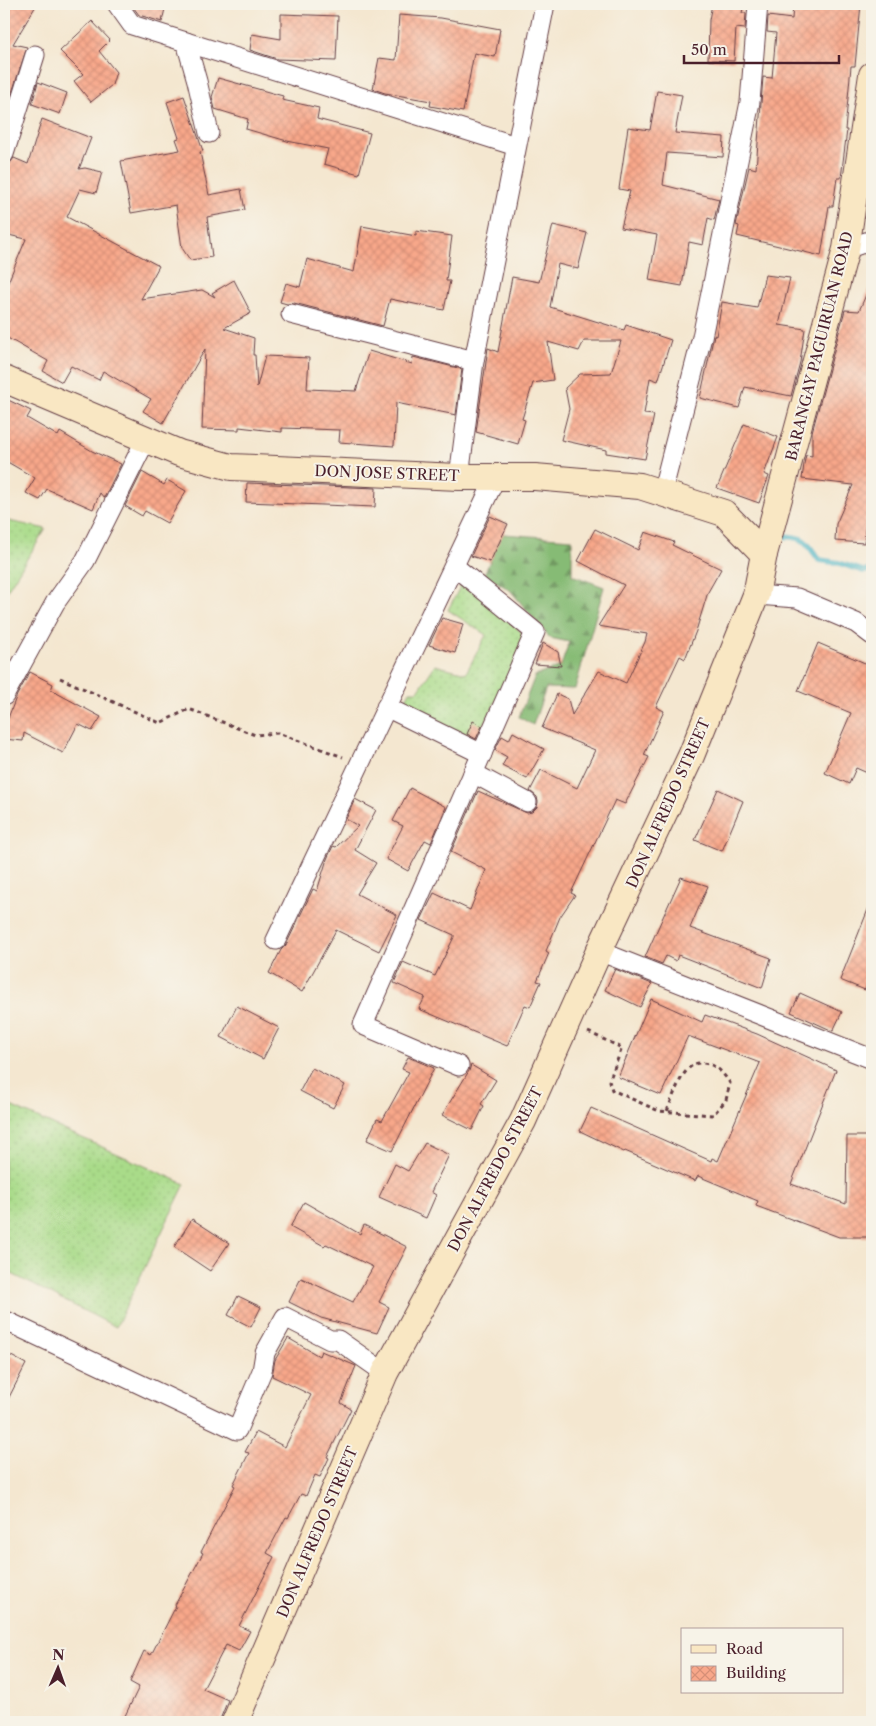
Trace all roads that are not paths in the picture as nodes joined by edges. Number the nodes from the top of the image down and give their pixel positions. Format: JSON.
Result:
{"nodes":[{"id":1,"x":117,"y":4,"type":"edge"},
{"id":2,"x":545,"y":4,"type":"edge"},
{"id":3,"x":758,"y":4,"type":"edge"},
{"id":4,"x":186,"y":42,"type":"junction"},
{"id":5,"x":35,"y":55,"type":"dead end"},
{"id":6,"x":872,"y":75,"type":"edge"},
{"id":7,"x":209,"y":133,"type":"dead end"},
{"id":8,"x":516,"y":146,"type":"junction"},
{"id":9,"x":4,"y":154,"type":"edge"},
{"id":10,"x":872,"y":240,"type":"edge"},
{"id":11,"x":846,"y":248,"type":"junction"},
{"id":12,"x":291,"y":314,"type":"dead end"},
{"id":13,"x":474,"y":361,"type":"junction"},
{"id":14,"x":4,"y":380,"type":"edge"},
{"id":15,"x":146,"y":439,"type":"junction"},
{"id":16,"x":459,"y":477,"type":"junction"},
{"id":17,"x":496,"y":477,"type":"junction"},
{"id":18,"x":662,"y":493,"type":"junction"},
{"id":19,"x":764,"y":554,"type":"junction"},
{"id":20,"x":454,"y":566,"type":"junction"},
{"id":21,"x":756,"y":595,"type":"junction"},
{"id":22,"x":872,"y":635,"type":"edge"},
{"id":23,"x":4,"y":696,"type":"edge"},
{"id":24,"x":386,"y":707,"type":"junction"},
{"id":25,"x":482,"y":754,"type":"junction"},
{"id":26,"x":473,"y":773,"type":"junction"},
{"id":27,"x":527,"y":802,"type":"dead end"},
{"id":28,"x":276,"y":940,"type":"dead end"},
{"id":29,"x":599,"y":951,"type":"junction"},
{"id":30,"x":872,"y":1059,"type":"edge"},
{"id":31,"x":459,"y":1066,"type":"dead end"},
{"id":32,"x":4,"y":1320,"type":"edge"},
{"id":33,"x":385,"y":1373,"type":"junction"},
{"id":34,"x":235,"y":1722,"type":"edge"}],
"edges":[{"from":1,"to":4,"type":"street"},
{"from":2,"to":8,"type":"street"},
{"from":3,"to":18,"type":"street"},
{"from":4,"to":7,"type":"street"},
{"from":4,"to":8,"type":"street"},
{"from":5,"to":9,"type":"street"},
{"from":6,"to":11,"type":"street","name":"BARANGAY PAGUIRUAN ROAD"},
{"from":8,"to":13,"type":"street"},
{"from":10,"to":11,"type":"street"},
{"from":11,"to":19,"type":"street","name":"BARANGAY PAGUIRUAN ROAD"},
{"from":12,"to":13,"type":"street"},
{"from":13,"to":16,"type":"street"},
{"from":14,"to":15,"type":"street","name":"DON JOSE STREET"},
{"from":15,"to":16,"type":"street","name":"DON JOSE STREET"},
{"from":15,"to":23,"type":"street"},
{"from":16,"to":17,"type":"street","name":"DON JOSE STREET"},
{"from":17,"to":18,"type":"street","name":"DON JOSE STREET"},
{"from":17,"to":20,"type":"street"},
{"from":18,"to":19,"type":"street","name":"DON JOSE STREET"},
{"from":19,"to":21,"type":"street","name":"DON ALFREDO STREET"},
{"from":20,"to":24,"type":"street"},
{"from":20,"to":25,"type":"street"},
{"from":21,"to":22,"type":"street"},
{"from":21,"to":29,"type":"street","name":"DON ALFREDO STREET"},
{"from":24,"to":25,"type":"street"},
{"from":24,"to":28,"type":"street"},
{"from":25,"to":26,"type":"street"},
{"from":26,"to":27,"type":"street"},
{"from":26,"to":31,"type":"street"},
{"from":29,"to":30,"type":"street"},
{"from":29,"to":33,"type":"street","name":"DON ALFREDO STREET"},
{"from":32,"to":33,"type":"street"},
{"from":33,"to":34,"type":"street","name":"DON ALFREDO STREET"}]}
